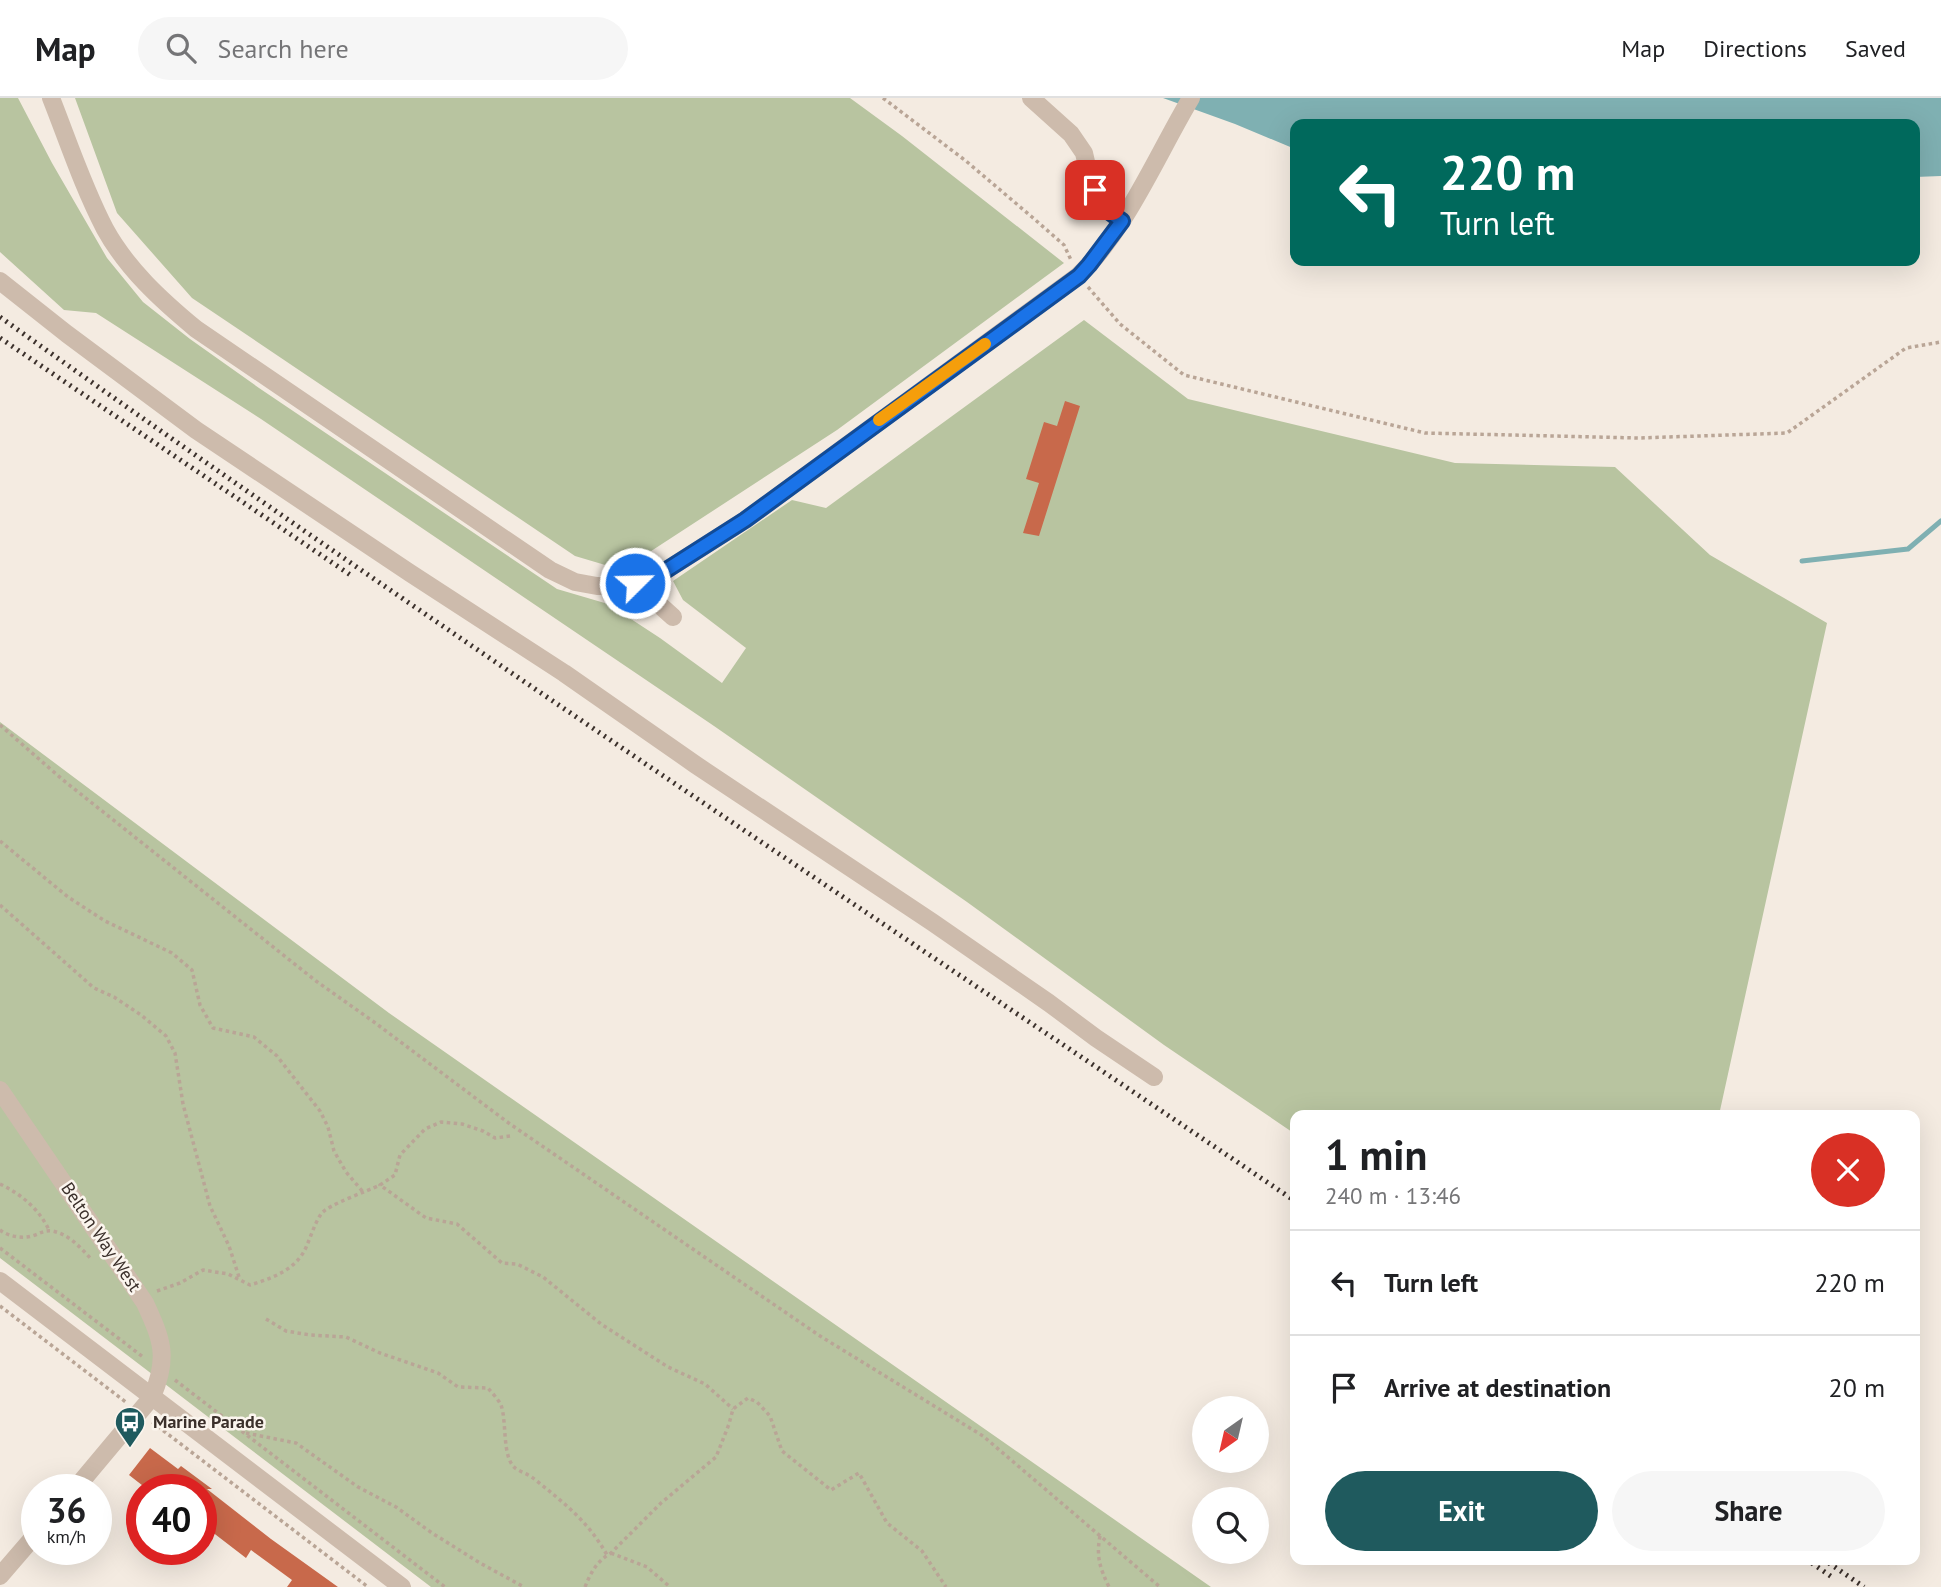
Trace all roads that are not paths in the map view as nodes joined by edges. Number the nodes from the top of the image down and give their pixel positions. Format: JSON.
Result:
{"nodes":[{"id":1,"x":51,"y":98,"type":"edge"},
{"id":2,"x":1031,"y":98,"type":"edge"},
{"id":3,"x":1191,"y":98,"type":"edge"},
{"id":4,"x":1122,"y":221,"type":"junction"},
{"id":5,"x":0,"y":281,"type":"edge"},
{"id":6,"x":642,"y":581,"type":"junction"},
{"id":7,"x":673,"y":617,"type":"dead end"},
{"id":8,"x":1154,"y":1077,"type":"dead end"},
{"id":9,"x":0,"y":1090,"type":"edge"},
{"id":10,"x":0,"y":1281,"type":"edge"},
{"id":11,"x":152,"y":1397,"type":"junction"},
{"id":12,"x":88,"y":1474,"type":"edge"},
{"id":13,"x":21,"y":1552,"type":"edge"},
{"id":14,"x":0,"y":1576,"type":"edge"},
{"id":15,"x":402,"y":1587,"type":"edge"}],
"edges":[{"from":1,"to":6,"type":"street"},
{"from":2,"to":4,"type":"street"},
{"from":3,"to":4,"type":"street"},
{"from":4,"to":6,"type":"street"},
{"from":5,"to":8,"type":"street"},
{"from":6,"to":7,"type":"street"},
{"from":9,"to":11,"type":"street","name":"Belton Way West"},
{"from":10,"to":11,"type":"street"},
{"from":11,"to":12,"type":"street"},
{"from":11,"to":15,"type":"street"},
{"from":13,"to":14,"type":"street"}]}
